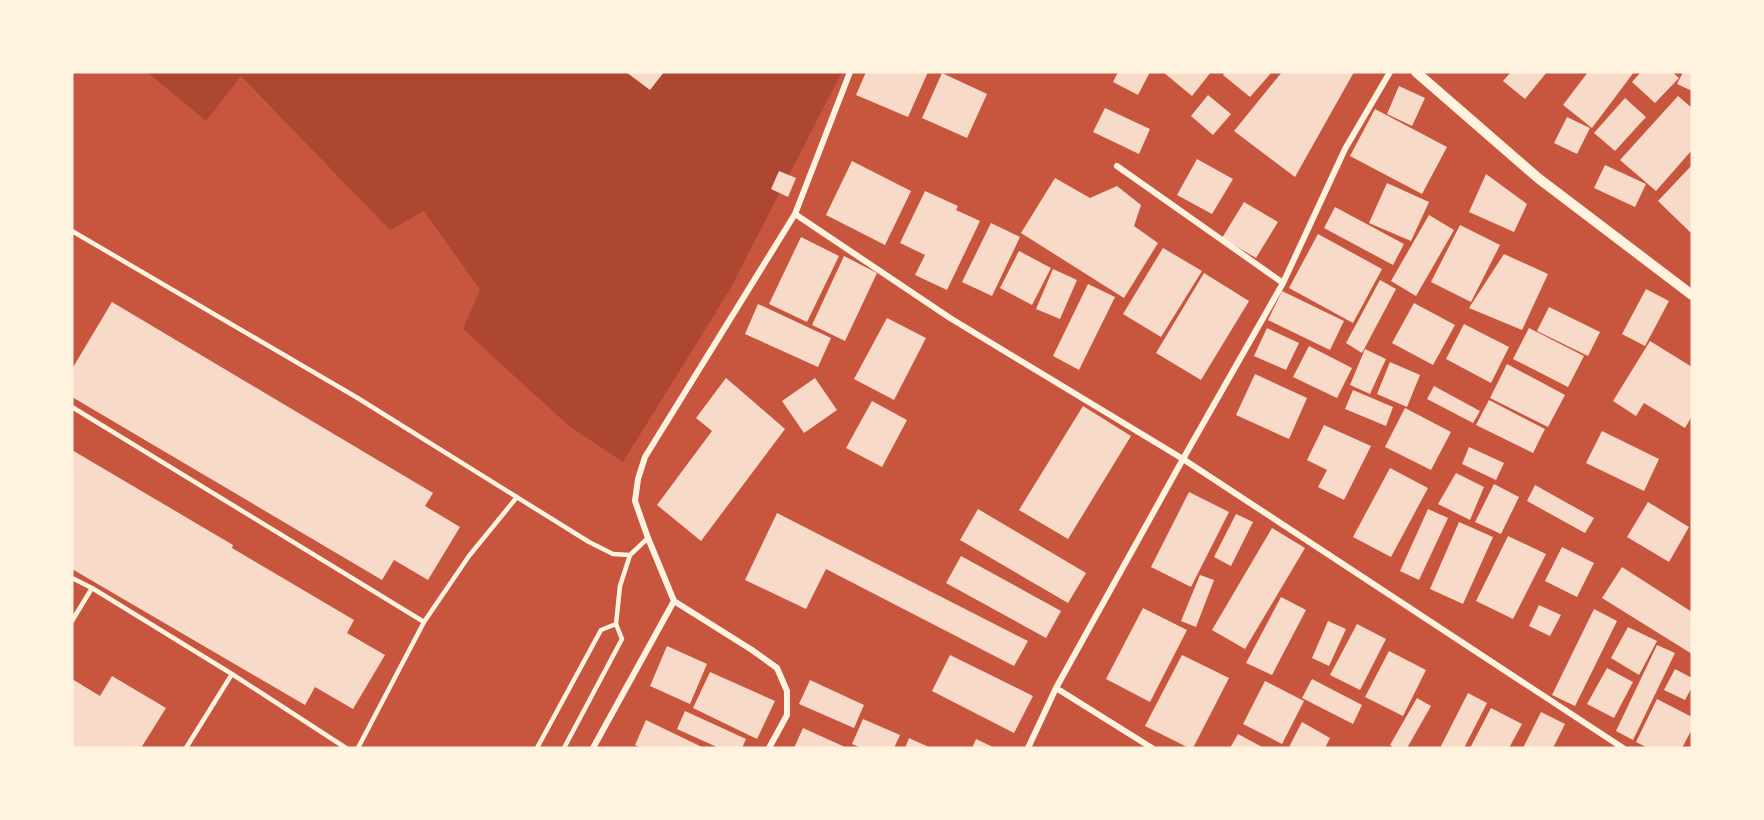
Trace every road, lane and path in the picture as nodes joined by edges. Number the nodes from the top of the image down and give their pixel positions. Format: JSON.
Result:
{"nodes":[{"id":1,"x":850,"y":72,"type":"edge"},
{"id":2,"x":1390,"y":72,"type":"edge"},
{"id":3,"x":1416,"y":72,"type":"edge"},
{"id":4,"x":1117,"y":166,"type":"dead end"},
{"id":5,"x":795,"y":214,"type":"junction"},
{"id":6,"x":72,"y":231,"type":"edge"},
{"id":7,"x":1283,"y":283,"type":"junction"},
{"id":8,"x":1692,"y":295,"type":"edge"},
{"id":9,"x":72,"y":407,"type":"edge"},
{"id":10,"x":1183,"y":459,"type":"junction"},
{"id":11,"x":517,"y":497,"type":"junction"},
{"id":12,"x":648,"y":538,"type":"junction"},
{"id":13,"x":630,"y":555,"type":"junction"},
{"id":14,"x":72,"y":578,"type":"edge"},
{"id":15,"x":92,"y":588,"type":"junction"},
{"id":16,"x":674,"y":601,"type":"junction"},
{"id":17,"x":72,"y":621,"type":"edge"},
{"id":18,"x":424,"y":622,"type":"junction"},
{"id":19,"x":616,"y":624,"type":"junction"},
{"id":20,"x":232,"y":674,"type":"junction"},
{"id":21,"x":1056,"y":688,"type":"junction"},
{"id":22,"x":186,"y":748,"type":"edge"},
{"id":23,"x":346,"y":748,"type":"edge"},
{"id":24,"x":358,"y":748,"type":"edge"},
{"id":25,"x":537,"y":748,"type":"edge"},
{"id":26,"x":564,"y":748,"type":"edge"},
{"id":27,"x":593,"y":748,"type":"edge"},
{"id":28,"x":770,"y":748,"type":"edge"},
{"id":29,"x":1028,"y":748,"type":"edge"},
{"id":30,"x":1152,"y":748,"type":"edge"},
{"id":31,"x":1623,"y":748,"type":"edge"}],
"edges":[{"from":1,"to":5,"type":"street"},
{"from":2,"to":7,"type":"street"},
{"from":3,"to":8,"type":"street"},
{"from":4,"to":7,"type":"street"},
{"from":5,"to":10,"type":"street"},
{"from":5,"to":12,"type":"street"},
{"from":6,"to":11,"type":"lane"},
{"from":7,"to":10,"type":"street"},
{"from":9,"to":18,"type":"lane"},
{"from":10,"to":21,"type":"street"},
{"from":10,"to":31,"type":"street"},
{"from":11,"to":13,"type":"lane"},
{"from":11,"to":18,"type":"lane"},
{"from":12,"to":13,"type":"lane"},
{"from":12,"to":16,"type":"street"},
{"from":13,"to":19,"type":"lane"},
{"from":14,"to":15,"type":"lane"},
{"from":15,"to":17,"type":"lane"},
{"from":15,"to":20,"type":"lane"},
{"from":16,"to":27,"type":"street"},
{"from":16,"to":28,"type":"street"},
{"from":18,"to":24,"type":"lane"},
{"from":19,"to":25,"type":"lane"},
{"from":19,"to":26,"type":"lane"},
{"from":20,"to":22,"type":"lane"},
{"from":20,"to":23,"type":"lane"},
{"from":21,"to":29,"type":"street"},
{"from":21,"to":30,"type":"street"}]}
